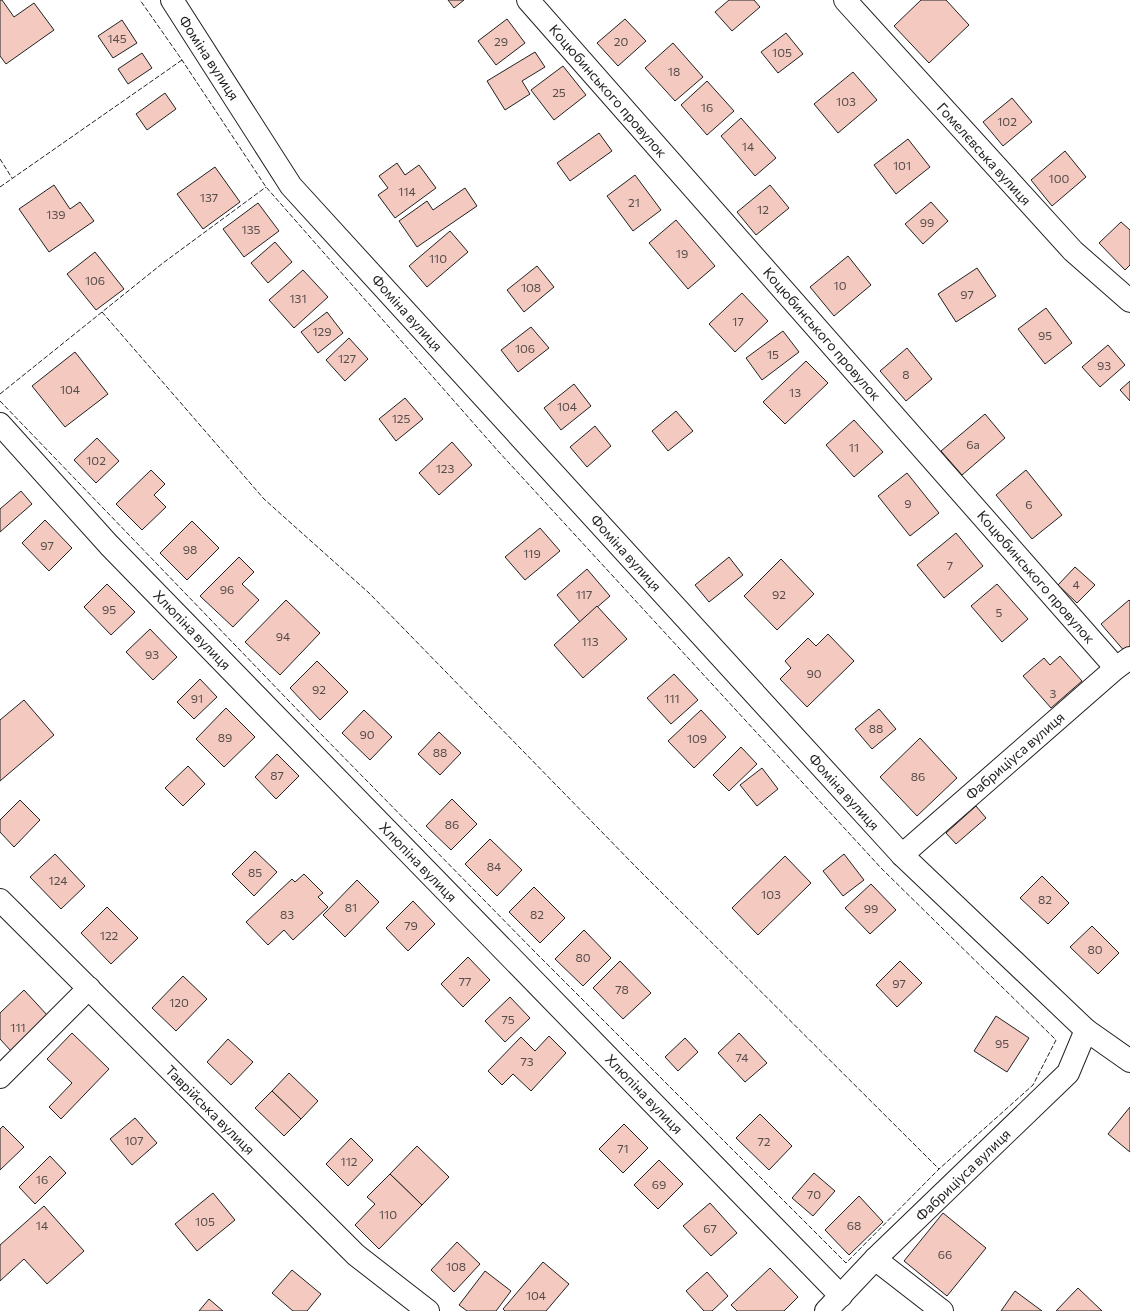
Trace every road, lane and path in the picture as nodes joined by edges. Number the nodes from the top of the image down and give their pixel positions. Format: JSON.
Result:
{"nodes":[{"id":1,"x":172,"y":0,"type":"edge"},
{"id":2,"x":528,"y":0,"type":"edge"},
{"id":3,"x":845,"y":0,"type":"edge"},
{"id":4,"x":1130,"y":301,"type":"edge"},
{"id":5,"x":0,"y":424,"type":"edge"},
{"id":6,"x":1123,"y":663,"type":"edge"},
{"id":7,"x":902,"y":855,"type":"junction"},
{"id":8,"x":0,"y":900,"type":"edge"},
{"id":9,"x":89,"y":988,"type":"junction"},
{"id":10,"x":1086,"y":1030,"type":"junction"},
{"id":11,"x":1130,"y":1061,"type":"edge"},
{"id":12,"x":0,"y":1076,"type":"edge"},
{"id":13,"x":875,"y":1259,"type":"junction"},
{"id":14,"x":840,"y":1296,"type":"junction"},
{"id":15,"x":428,"y":1311,"type":"edge"},
{"id":16,"x":826,"y":1311,"type":"edge"},
{"id":17,"x":942,"y":1311,"type":"edge"}],
"edges":[{"from":1,"to":7,"type":"street","name":"Фоміна вулиця"},
{"from":2,"to":6,"type":"street","name":"Коцюбинського провулок"},
{"from":3,"to":4,"type":"street","name":"Гомелєвська вулиця"},
{"from":5,"to":14,"type":"street","name":"Хлюпіна вулиця"},
{"from":6,"to":7,"type":"street","name":"Фабриціуса вулиця"},
{"from":7,"to":10,"type":"street","name":"Фоміна вулиця"},
{"from":8,"to":9,"type":"street","name":"Таврійська вулиця"},
{"from":9,"to":12,"type":"street"},
{"from":9,"to":15,"type":"street","name":"Таврійська вулиця"},
{"from":10,"to":11,"type":"street","name":"Фоміна вулиця"},
{"from":10,"to":13,"type":"street","name":"Фабриціуса вулиця"},
{"from":13,"to":14,"type":"street","name":"Фабриціуса вулиця"},
{"from":13,"to":17,"type":"street"},
{"from":14,"to":16,"type":"street","name":"Фабриціуса вулиця"}]}
